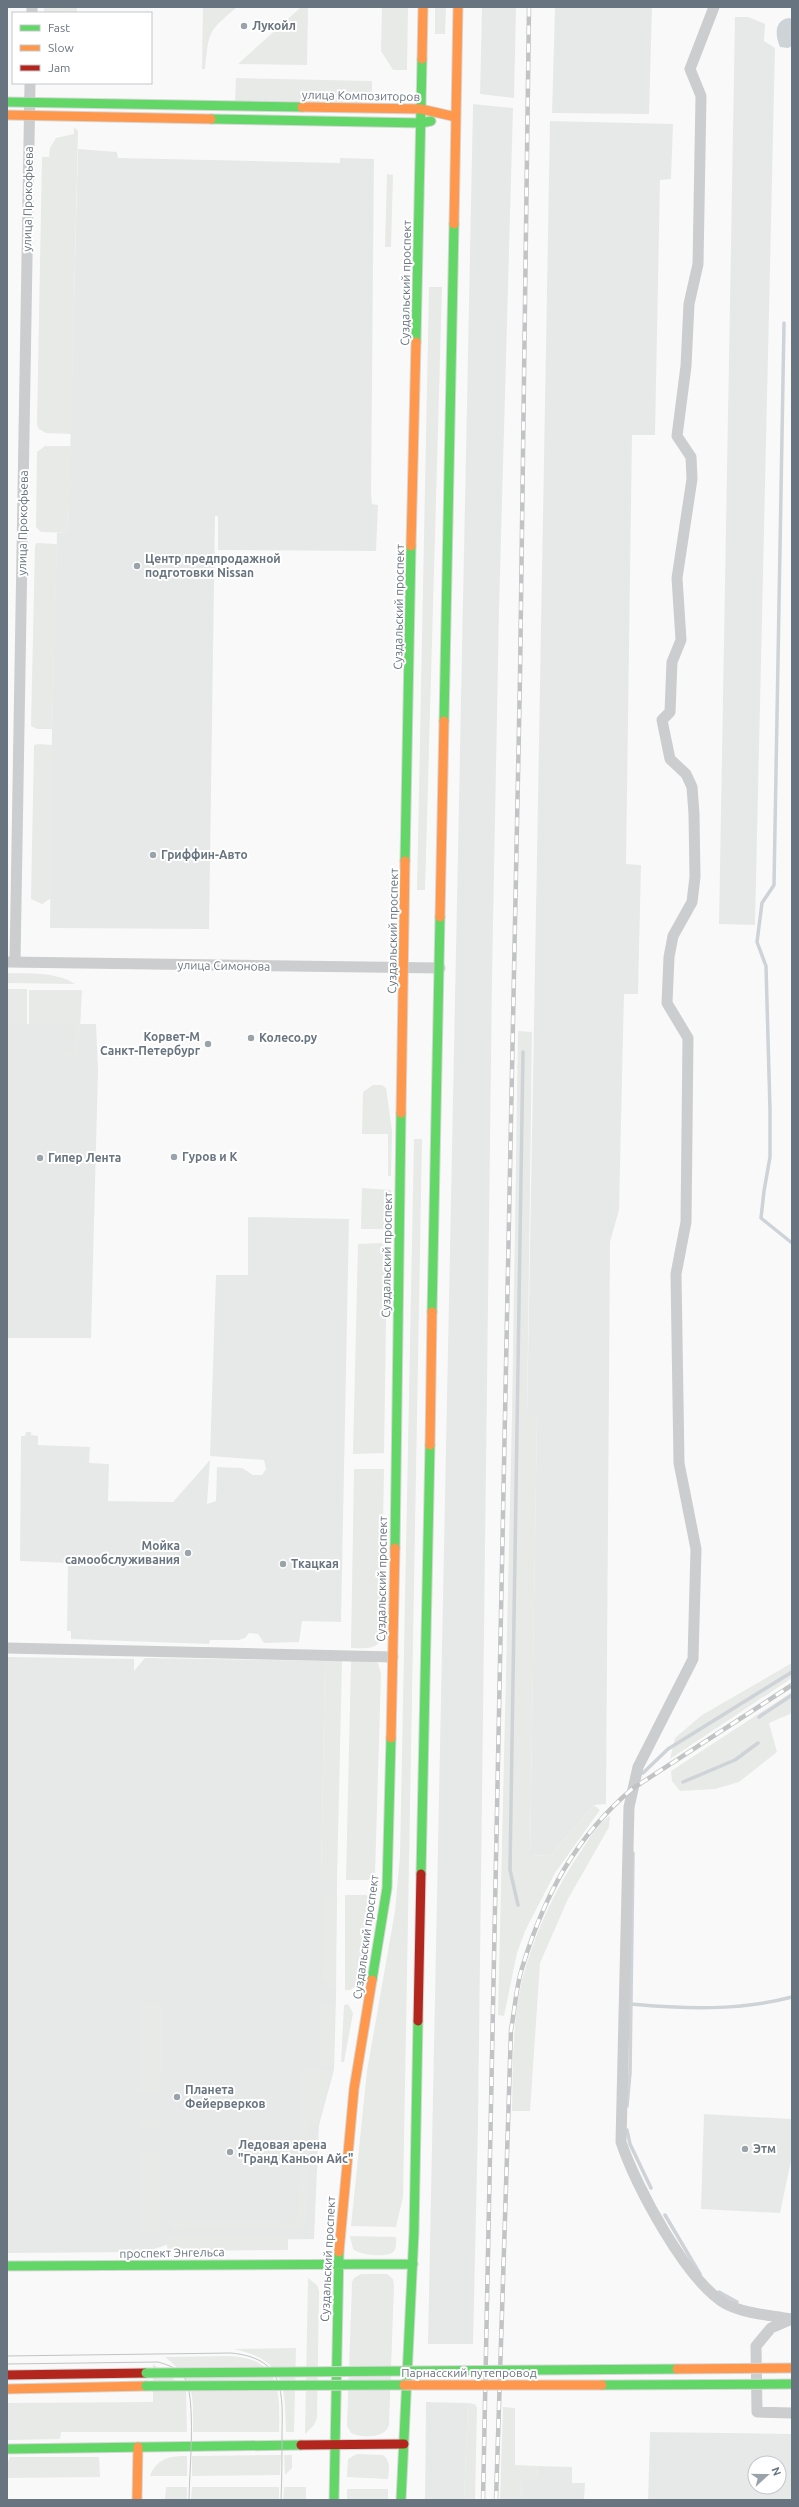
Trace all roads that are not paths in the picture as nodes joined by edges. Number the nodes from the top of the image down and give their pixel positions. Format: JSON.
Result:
{"nodes":[{"id":1,"x":423,"y":7,"type":"edge"},
{"id":2,"x":458,"y":7,"type":"edge"},
{"id":3,"x":714,"y":7,"type":"edge"},
{"id":4,"x":30,"y":84,"type":"edge"},
{"id":5,"x":7,"y":102,"type":"edge"},
{"id":6,"x":30,"y":102,"type":"junction"},
{"id":7,"x":421,"y":109,"type":"junction"},
{"id":8,"x":7,"y":115,"type":"edge"},
{"id":9,"x":30,"y":116,"type":"junction"},
{"id":10,"x":456,"y":117,"type":"junction"},
{"id":11,"x":421,"y":123,"type":"junction"},
{"id":12,"x":11,"y":962,"type":"edge"},
{"id":13,"x":404,"y":968,"type":"junction"},
{"id":14,"x":440,"y":968,"type":"junction"},
{"id":15,"x":7,"y":1648,"type":"edge"},
{"id":16,"x":393,"y":1657,"type":"junction"},
{"id":17,"x":337,"y":2264,"type":"junction"},
{"id":18,"x":413,"y":2264,"type":"junction"},
{"id":19,"x":7,"y":2266,"type":"edge"},
{"id":20,"x":792,"y":2319,"type":"edge"},
{"id":21,"x":792,"y":2368,"type":"edge"},
{"id":22,"x":7,"y":2375,"type":"edge"},
{"id":23,"x":792,"y":2384,"type":"edge"},
{"id":24,"x":7,"y":2389,"type":"edge"},
{"id":25,"x":792,"y":2413,"type":"edge"},
{"id":26,"x":404,"y":2444,"type":"junction"},
{"id":27,"x":335,"y":2445,"type":"junction"},
{"id":28,"x":138,"y":2447,"type":"junction"},
{"id":29,"x":7,"y":2449,"type":"edge"},
{"id":30,"x":137,"y":2500,"type":"edge"},
{"id":31,"x":334,"y":2500,"type":"edge"},
{"id":32,"x":402,"y":2500,"type":"edge"}],
"edges":[{"from":1,"to":7,"type":"main road","name":"Суздальский проспект"},
{"from":2,"to":10,"type":"main road"},
{"from":3,"to":20,"type":"street"},
{"from":4,"to":6,"type":"street","name":"улица Прокофьева"},
{"from":5,"to":6,"type":"main road","name":"улица Композиторов"},
{"from":6,"to":7,"type":"main road","name":"улица Композиторов"},
{"from":6,"to":9,"type":"street","name":"улица Прокофьева"},
{"from":7,"to":10,"type":"main road","name":"улица Композиторов"},
{"from":7,"to":11,"type":"main road","name":"Суздальский проспект"},
{"from":8,"to":9,"type":"main road"},
{"from":9,"to":11,"type":"main road"},
{"from":9,"to":12,"type":"street","name":"улица Прокофьева"},
{"from":10,"to":11,"type":"main road"},
{"from":10,"to":14,"type":"main road"},
{"from":11,"to":13,"type":"main road","name":"Суздальский проспект"},
{"from":12,"to":13,"type":"street","name":"улица Симонова"},
{"from":13,"to":14,"type":"street","name":"улица Симонова"},
{"from":13,"to":16,"type":"main road","name":"Суздальский проспект"},
{"from":14,"to":18,"type":"main road"},
{"from":15,"to":16,"type":"street"},
{"from":16,"to":17,"type":"main road","name":"Суздальский проспект"},
{"from":17,"to":18,"type":"main road","name":"проспект Энгельса"},
{"from":17,"to":19,"type":"main road","name":"проспект Энгельса"},
{"from":17,"to":27,"type":"main road","name":"Суздальский проспект"},
{"from":18,"to":26,"type":"main road"},
{"from":20,"to":25,"type":"street"},
{"from":21,"to":22,"type":"main road","name":"Парнасский путепровод","bridge":true},
{"from":23,"to":24,"type":"main road","name":"Парнасский путепровод","bridge":true},
{"from":26,"to":27,"type":"main road"},
{"from":26,"to":32,"type":"main road"},
{"from":27,"to":28,"type":"main road"},
{"from":27,"to":31,"type":"main road","name":"Суздальский проспект"},
{"from":28,"to":29,"type":"main road"},
{"from":28,"to":30,"type":"main road"}]}
